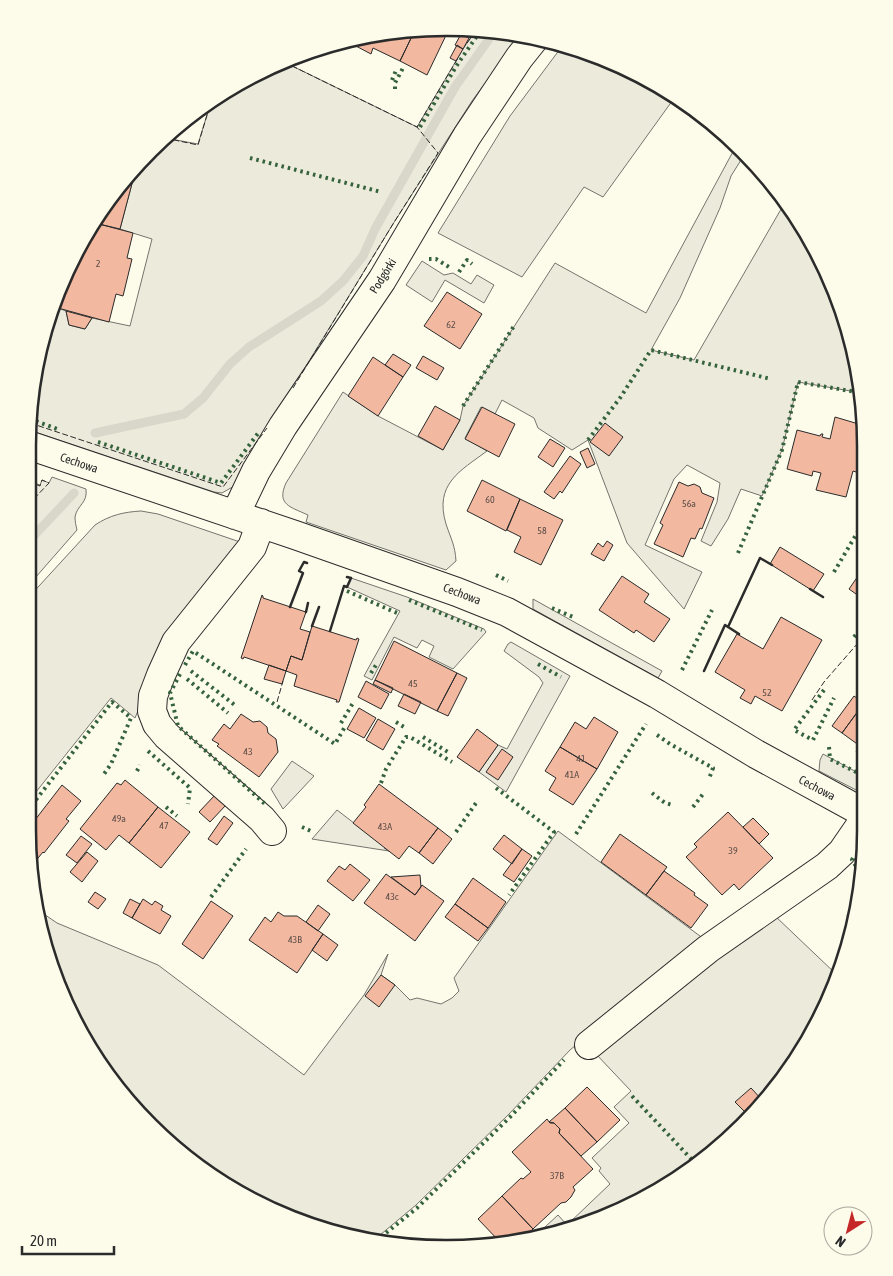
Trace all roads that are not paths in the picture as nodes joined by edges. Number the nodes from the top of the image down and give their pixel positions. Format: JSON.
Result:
{"nodes":[{"id":1,"x":530,"y":45,"type":"edge"},
{"id":2,"x":36,"y":449,"type":"edge"},
{"id":3,"x":235,"y":515,"type":"junction"},
{"id":4,"x":261,"y":523,"type":"junction"},
{"id":5,"x":857,"y":809,"type":"edge"},
{"id":6,"x":857,"y":830,"type":"edge"},
{"id":7,"x":272,"y":831,"type":"dead end"},
{"id":8,"x":588,"y":1045,"type":"dead end"}],
"edges":[{"from":1,"to":3,"type":"street","name":"Podgórki"},
{"from":2,"to":3,"type":"street","name":"Cechowa"},
{"from":3,"to":4,"type":"street","name":"Cechowa"},
{"from":4,"to":5,"type":"street","name":"Cechowa"},
{"from":4,"to":7,"type":"street"},
{"from":6,"to":8,"type":"street"}]}
